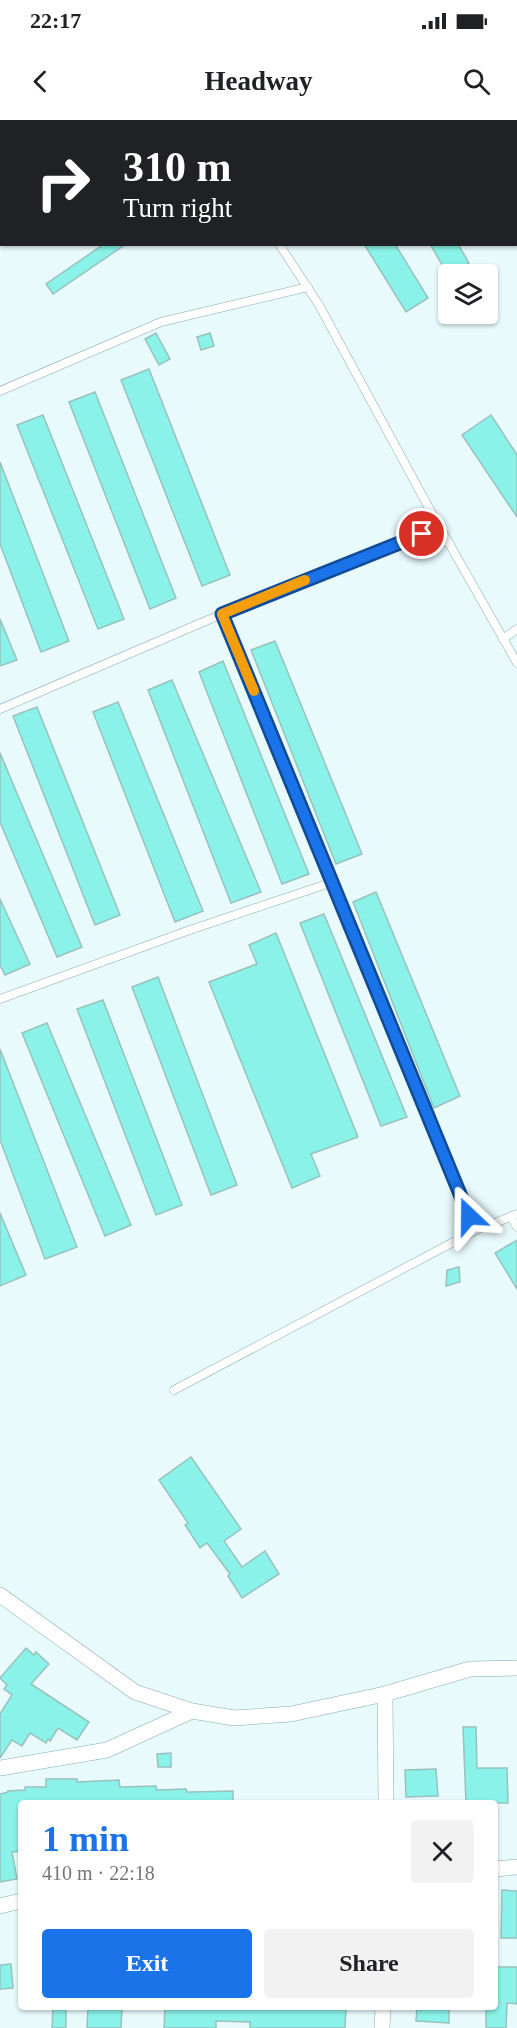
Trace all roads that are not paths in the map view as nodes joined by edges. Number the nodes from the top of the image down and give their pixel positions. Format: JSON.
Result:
{"nodes":[{"id":1,"x":280,"y":246,"type":"edge"},
{"id":2,"x":308,"y":287,"type":"junction"},
{"id":3,"x":0,"y":391,"type":"edge"},
{"id":4,"x":429,"y":508,"type":"junction"},
{"id":5,"x":422,"y":534,"type":"junction"},
{"id":6,"x":450,"y":544,"type":"junction"},
{"id":7,"x":222,"y":614,"type":"junction"},
{"id":8,"x":517,"y":629,"type":"edge"},
{"id":9,"x":503,"y":639,"type":"junction"},
{"id":10,"x":517,"y":663,"type":"edge"},
{"id":11,"x":0,"y":709,"type":"edge"},
{"id":12,"x":333,"y":882,"type":"junction"},
{"id":13,"x":0,"y":999,"type":"edge"},
{"id":14,"x":514,"y":1216,"type":"edge"},
{"id":15,"x":517,"y":1227,"type":"edge"},
{"id":16,"x":480,"y":1228,"type":"junction"},
{"id":17,"x":174,"y":1390,"type":"dead end"},
{"id":18,"x":0,"y":1595,"type":"edge"},
{"id":19,"x":517,"y":1668,"type":"edge"},
{"id":20,"x":385,"y":1694,"type":"junction"},
{"id":21,"x":192,"y":1711,"type":"junction"},
{"id":22,"x":0,"y":1768,"type":"edge"},
{"id":23,"x":386,"y":1800,"type":"edge"},
{"id":24,"x":517,"y":1867,"type":"edge"},
{"id":25,"x":498,"y":1869,"type":"edge"},
{"id":26,"x":18,"y":1902,"type":"edge"},
{"id":27,"x":0,"y":1906,"type":"edge"},
{"id":28,"x":383,"y":2010,"type":"edge"},
{"id":29,"x":382,"y":2028,"type":"edge"}],
"edges":[{"from":1,"to":2,"type":"lane"},
{"from":2,"to":3,"type":"lane"},
{"from":2,"to":4,"type":"lane"},
{"from":4,"to":5,"type":"lane"},
{"from":4,"to":6,"type":"lane"},
{"from":5,"to":6,"type":"lane"},
{"from":5,"to":7,"type":"lane"},
{"from":6,"to":9,"type":"lane"},
{"from":7,"to":11,"type":"lane"},
{"from":7,"to":12,"type":"lane"},
{"from":8,"to":9,"type":"lane"},
{"from":9,"to":10,"type":"lane"},
{"from":12,"to":13,"type":"lane"},
{"from":12,"to":16,"type":"lane"},
{"from":14,"to":15,"type":"lane"},
{"from":14,"to":16,"type":"lane"},
{"from":16,"to":17,"type":"lane"},
{"from":18,"to":21,"type":"street"},
{"from":19,"to":20,"type":"street"},
{"from":20,"to":21,"type":"street"},
{"from":20,"to":23,"type":"street"},
{"from":21,"to":22,"type":"street"},
{"from":24,"to":25,"type":"street"},
{"from":26,"to":27,"type":"street"},
{"from":28,"to":29,"type":"street"}]}
